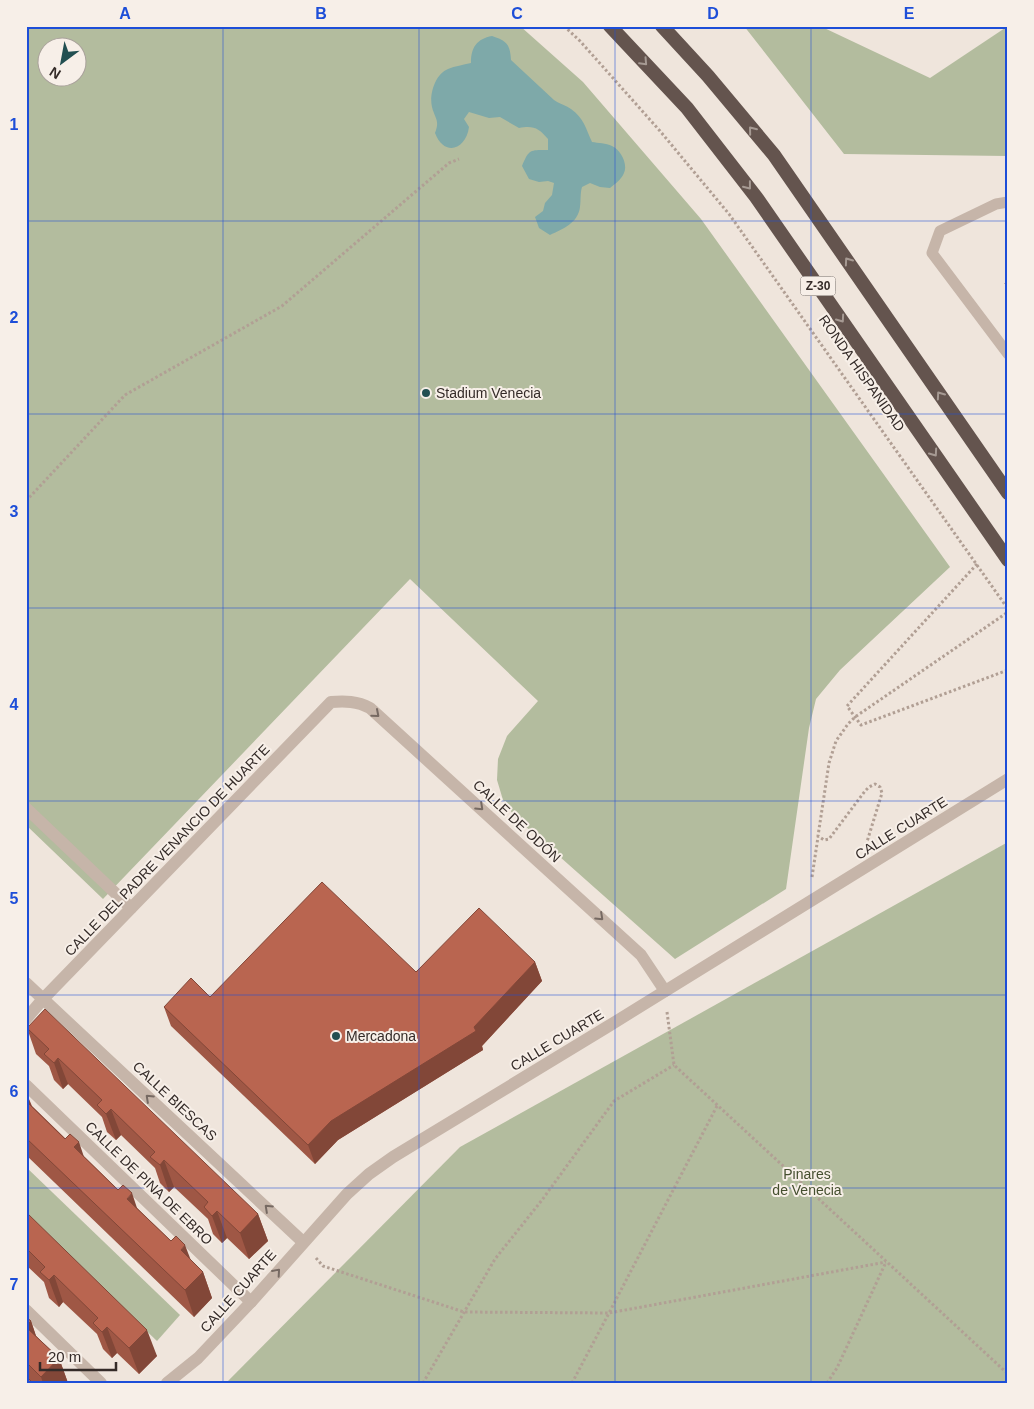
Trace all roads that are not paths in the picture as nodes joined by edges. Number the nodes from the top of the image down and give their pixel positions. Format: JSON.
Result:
{"nodes":[{"id":1,"x":610,"y":26,"type":"edge"},
{"id":2,"x":662,"y":26,"type":"edge"},
{"id":3,"x":1008,"y":202,"type":"edge"},
{"id":4,"x":1008,"y":354,"type":"edge"},
{"id":5,"x":1008,"y":493,"type":"edge"},
{"id":6,"x":1008,"y":560,"type":"edge"},
{"id":7,"x":331,"y":702,"type":"joint"},
{"id":8,"x":1008,"y":779,"type":"edge"},
{"id":9,"x":26,"y":808,"type":"edge"},
{"id":10,"x":132,"y":908,"type":"junction"},
{"id":11,"x":26,"y":983,"type":"edge"},
{"id":12,"x":665,"y":991,"type":"junction"},
{"id":13,"x":43,"y":999,"type":"junction"},
{"id":14,"x":26,"y":1019,"type":"edge"},
{"id":15,"x":26,"y":1085,"type":"edge"},
{"id":16,"x":303,"y":1242,"type":"junction"},
{"id":17,"x":251,"y":1302,"type":"junction"},
{"id":18,"x":26,"y":1310,"type":"edge"},
{"id":19,"x":101,"y":1383,"type":"edge"},
{"id":20,"x":167,"y":1383,"type":"edge"}],
"edges":[{"from":1,"to":6,"type":"highway","name":"RONDA HISPANIDAD","number":"Z-30","one_way":true},
{"from":5,"to":2,"type":"highway","number":"Z-30","one_way":true},
{"from":3,"to":4,"type":"lane"},
{"from":7,"to":10,"type":"street","name":"CALLE DEL PADRE VENANCIO DE HUARTE"},
{"from":7,"to":12,"type":"street","name":"CALLE DE ODÓN","one_way":true},
{"from":8,"to":12,"type":"street","name":"CALLE CUARTE"},
{"from":9,"to":10,"type":"street"},
{"from":10,"to":13,"type":"street","name":"CALLE DEL PADRE VENANCIO DE HUARTE"},
{"from":11,"to":13,"type":"street","name":"CALLE BIESCAS"},
{"from":12,"to":16,"type":"street","name":"CALLE CUARTE"},
{"from":13,"to":14,"type":"street","name":"CALLE DEL PADRE VENANCIO DE HUARTE"},
{"from":16,"to":13,"type":"street","name":"CALLE BIESCAS","one_way":true},
{"from":15,"to":17,"type":"street","name":"CALLE DE PINA DE EBRO"},
{"from":17,"to":16,"type":"street","name":"CALLE CUARTE","one_way":true},
{"from":17,"to":20,"type":"street","name":"CALLE CUARTE"},
{"from":18,"to":19,"type":"street"}]}
